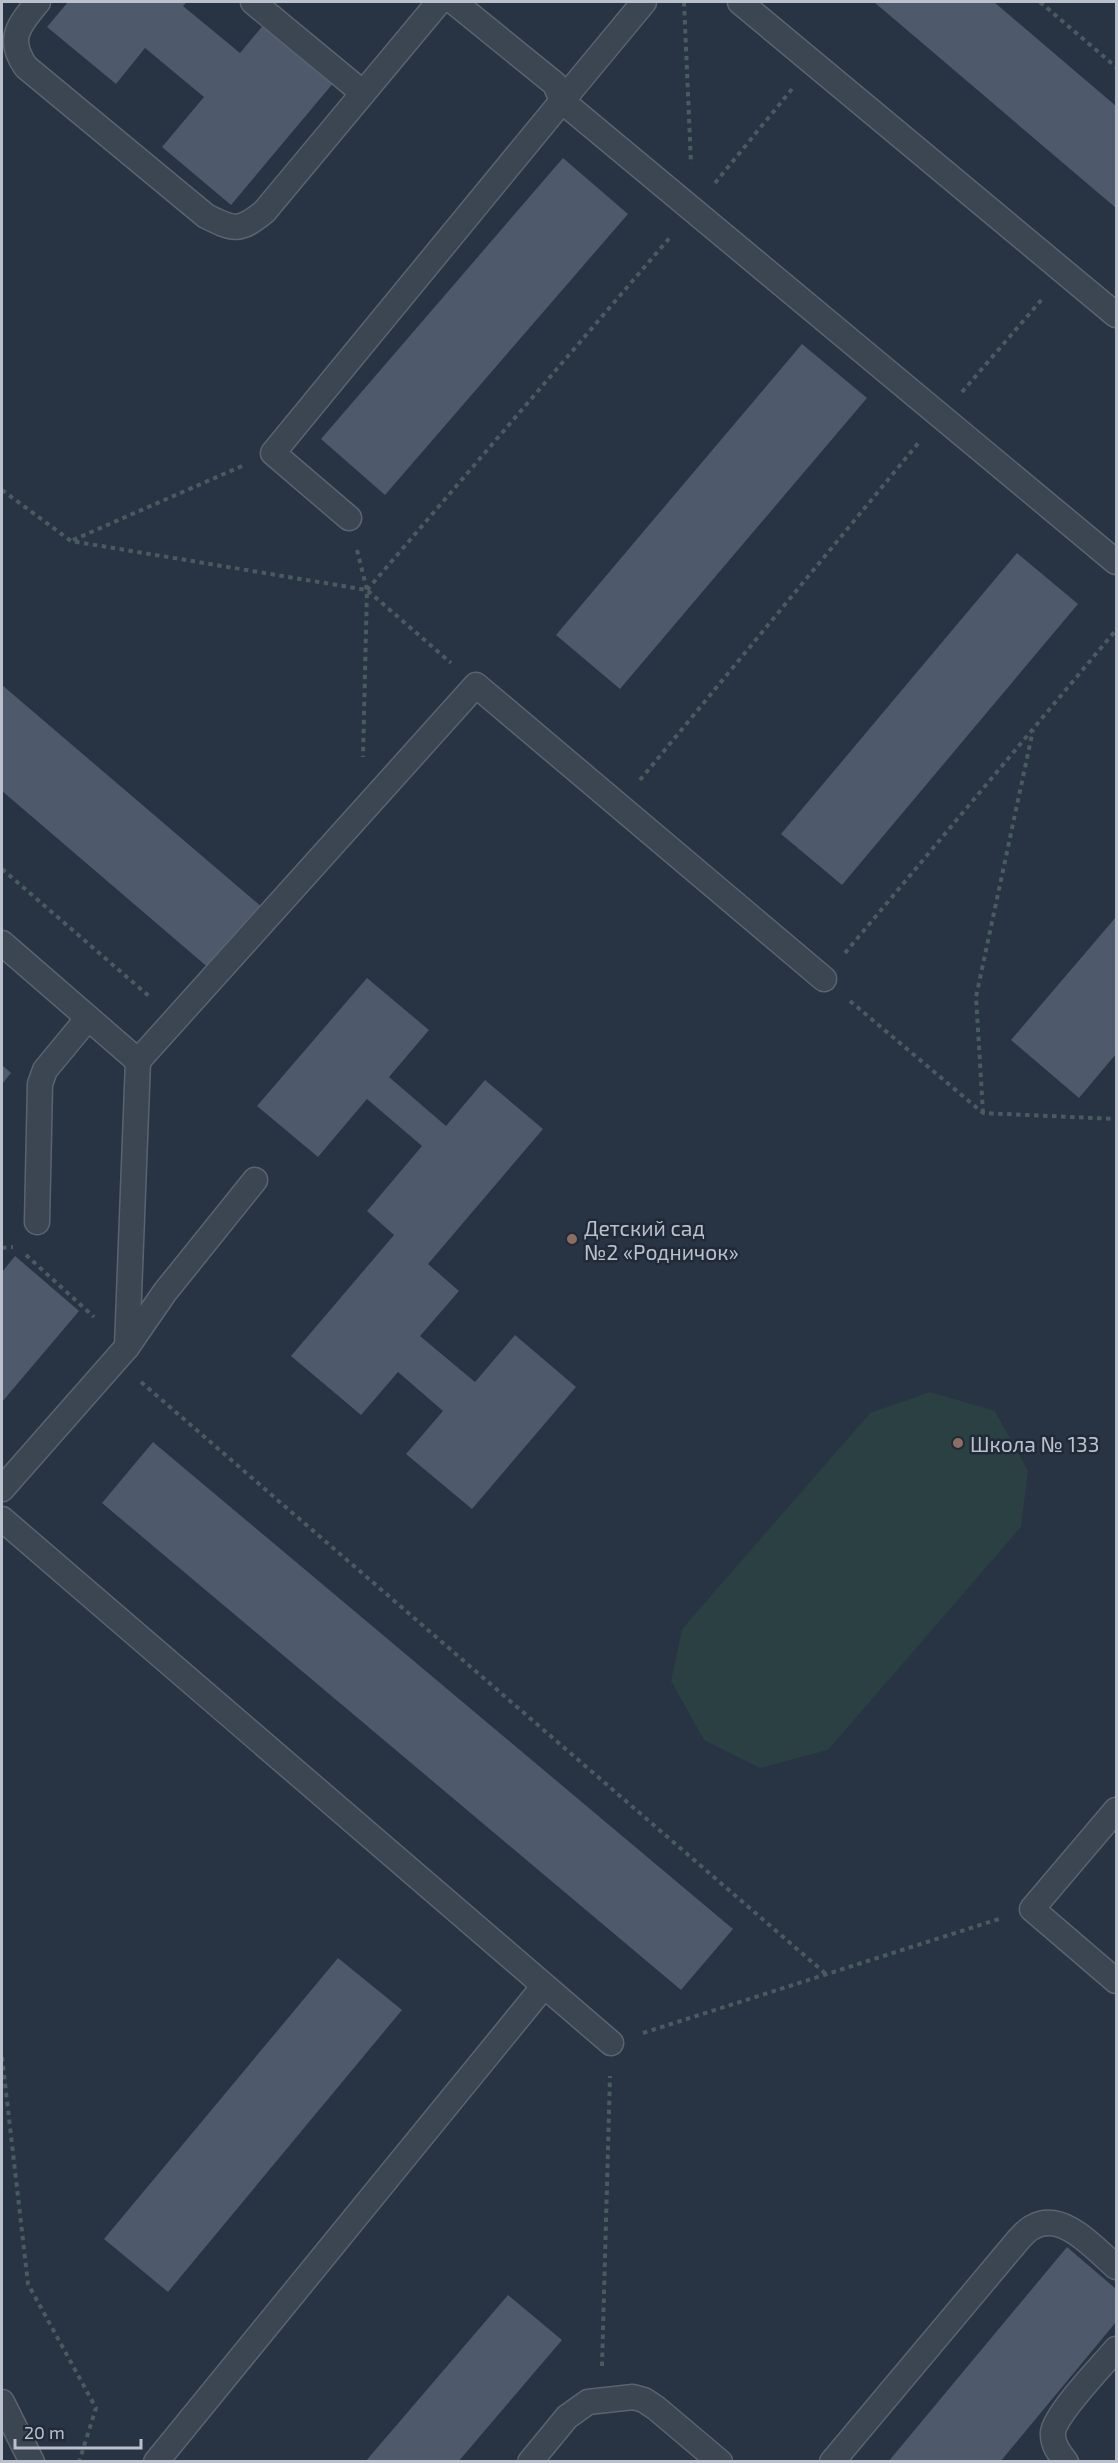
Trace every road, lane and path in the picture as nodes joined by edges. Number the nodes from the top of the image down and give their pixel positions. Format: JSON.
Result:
{"nodes":[{"id":1,"x":38,"y":2,"type":"edge"},
{"id":2,"x":253,"y":2,"type":"edge"},
{"id":3,"x":439,"y":2,"type":"edge"},
{"id":4,"x":454,"y":2,"type":"edge"},
{"id":5,"x":644,"y":2,"type":"edge"},
{"id":6,"x":684,"y":2,"type":"edge"},
{"id":7,"x":740,"y":2,"type":"edge"},
{"id":8,"x":1040,"y":2,"type":"edge"},
{"id":9,"x":814,"y":63,"type":"junction"},
{"id":10,"x":1116,"y":67,"type":"edge"},
{"id":11,"x":363,"y":93,"type":"junction"},
{"id":12,"x":562,"y":101,"type":"junction"},
{"id":13,"x":693,"y":210,"type":"junction"},
{"id":14,"x":1065,"y":272,"type":"junction"},
{"id":15,"x":1116,"y":315,"type":"edge"},
{"id":16,"x":942,"y":416,"type":"junction"},
{"id":17,"x":273,"y":453,"type":"junction"},
{"id":18,"x":2,"y":490,"type":"edge"},
{"id":19,"x":349,"y":518,"type":"joint"},
{"id":20,"x":71,"y":541,"type":"junction"},
{"id":21,"x":1116,"y":562,"type":"edge"},
{"id":22,"x":367,"y":590,"type":"junction"},
{"id":23,"x":1116,"y":630,"type":"edge"},
{"id":24,"x":476,"y":685,"type":"junction"},
{"id":25,"x":1034,"y":729,"type":"junction"},
{"id":26,"x":618,"y":805,"type":"junction"},
{"id":27,"x":362,"y":812,"type":"junction"},
{"id":28,"x":2,"y":869,"type":"edge"},
{"id":29,"x":5,"y":952,"type":"edge"},
{"id":30,"x":824,"y":979,"type":"junction"},
{"id":31,"x":88,"y":1018,"type":"junction"},
{"id":32,"x":176,"y":1019,"type":"junction"},
{"id":33,"x":138,"y":1061,"type":"junction"},
{"id":34,"x":983,"y":1113,"type":"junction"},
{"id":35,"x":1116,"y":1119,"type":"edge"},
{"id":36,"x":255,"y":1180,"type":"dead end"},
{"id":37,"x":37,"y":1222,"type":"dead end"},
{"id":38,"x":17,"y":1247,"type":"dead end"},
{"id":39,"x":2,"y":1248,"type":"edge"},
{"id":40,"x":24,"y":1253,"type":"dead end"},
{"id":41,"x":121,"y":1353,"type":"junction"},
{"id":42,"x":2,"y":1489,"type":"edge"},
{"id":43,"x":2,"y":1519,"type":"edge"},
{"id":44,"x":1116,"y":1810,"type":"edge"},
{"id":45,"x":1032,"y":1909,"type":"junction"},
{"id":46,"x":826,"y":1974,"type":"junction"},
{"id":47,"x":1116,"y":1981,"type":"edge"},
{"id":48,"x":544,"y":1986,"type":"junction"},
{"id":49,"x":610,"y":2043,"type":"junction"},
{"id":50,"x":2,"y":2057,"type":"edge"},
{"id":51,"x":1116,"y":2267,"type":"edge"},
{"id":52,"x":1116,"y":2349,"type":"edge"},
{"id":53,"x":601,"y":2400,"type":"junction"},
{"id":54,"x":2,"y":2402,"type":"edge"},
{"id":55,"x":32,"y":2462,"type":"edge"},
{"id":56,"x":79,"y":2462,"type":"edge"},
{"id":57,"x":156,"y":2462,"type":"edge"},
{"id":58,"x":530,"y":2462,"type":"edge"},
{"id":59,"x":720,"y":2462,"type":"edge"},
{"id":60,"x":832,"y":2462,"type":"edge"},
{"id":61,"x":1066,"y":2462,"type":"edge"}],
"edges":[{"from":1,"to":11,"type":"lane"},
{"from":2,"to":11,"type":"lane"},
{"from":3,"to":11,"type":"lane"},
{"from":4,"to":12,"type":"lane"},
{"from":5,"to":12,"type":"lane"},
{"from":6,"to":13,"type":"path"},
{"from":7,"to":9,"type":"lane"},
{"from":8,"to":10,"type":"path"},
{"from":9,"to":13,"type":"path"},
{"from":9,"to":14,"type":"lane"},
{"from":12,"to":13,"type":"lane"},
{"from":12,"to":17,"type":"lane"},
{"from":13,"to":16,"type":"lane"},
{"from":13,"to":22,"type":"path"},
{"from":14,"to":15,"type":"lane"},
{"from":14,"to":16,"type":"path"},
{"from":16,"to":21,"type":"lane"},
{"from":16,"to":26,"type":"path"},
{"from":17,"to":19,"type":"lane"},
{"from":17,"to":20,"type":"path"},
{"from":18,"to":20,"type":"path"},
{"from":19,"to":22,"type":"path"},
{"from":20,"to":22,"type":"path"},
{"from":22,"to":24,"type":"path"},
{"from":22,"to":27,"type":"path"},
{"from":23,"to":25,"type":"path"},
{"from":24,"to":26,"type":"lane"},
{"from":24,"to":27,"type":"lane"},
{"from":25,"to":30,"type":"path"},
{"from":25,"to":34,"type":"path"},
{"from":26,"to":30,"type":"lane"},
{"from":27,"to":32,"type":"lane"},
{"from":28,"to":32,"type":"path"},
{"from":29,"to":31,"type":"lane"},
{"from":30,"to":34,"type":"path"},
{"from":31,"to":33,"type":"lane"},
{"from":31,"to":37,"type":"lane"},
{"from":32,"to":33,"type":"lane"},
{"from":33,"to":41,"type":"lane"},
{"from":34,"to":35,"type":"path"},
{"from":36,"to":41,"type":"lane"},
{"from":38,"to":39,"type":"path"},
{"from":40,"to":41,"type":"path"},
{"from":41,"to":42,"type":"lane"},
{"from":41,"to":46,"type":"path"},
{"from":43,"to":48,"type":"lane"},
{"from":44,"to":45,"type":"lane"},
{"from":45,"to":46,"type":"path"},
{"from":45,"to":47,"type":"lane"},
{"from":46,"to":49,"type":"path"},
{"from":48,"to":49,"type":"lane"},
{"from":48,"to":57,"type":"lane"},
{"from":49,"to":53,"type":"path"},
{"from":50,"to":56,"type":"path"},
{"from":51,"to":60,"type":"lane"},
{"from":52,"to":61,"type":"lane"},
{"from":53,"to":58,"type":"lane"},
{"from":53,"to":59,"type":"lane"},
{"from":54,"to":55,"type":"lane"}]}
